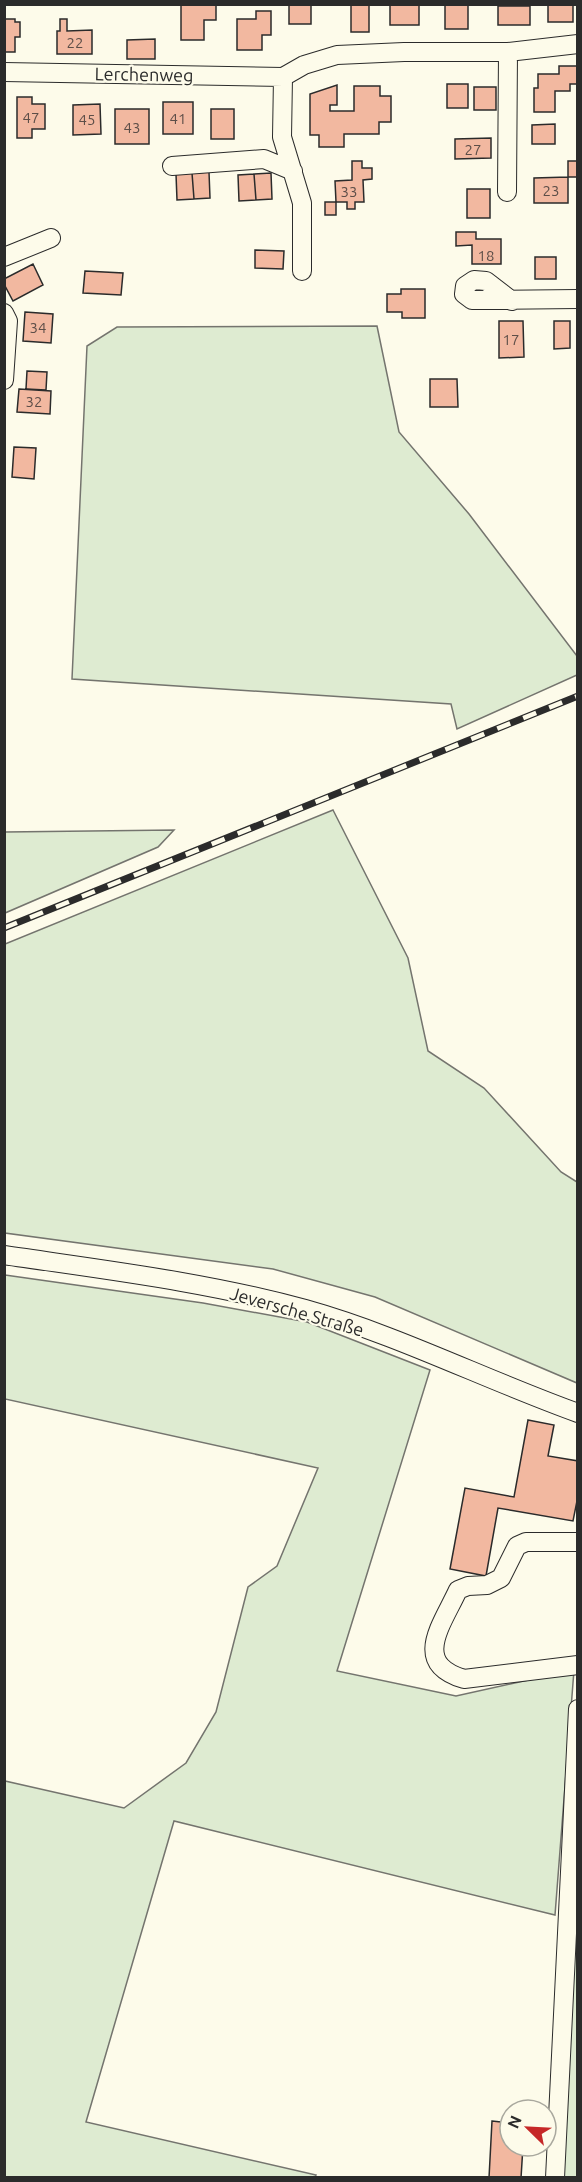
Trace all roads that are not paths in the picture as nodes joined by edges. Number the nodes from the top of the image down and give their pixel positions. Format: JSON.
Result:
{"nodes":[{"id":1,"x":578,"y":44,"type":"edge"},
{"id":2,"x":508,"y":52,"type":"junction"},
{"id":3,"x":4,"y":72,"type":"edge"},
{"id":4,"x":283,"y":76,"type":"junction"},
{"id":5,"x":172,"y":166,"type":"dead end"},
{"id":6,"x":293,"y":171,"type":"junction"},
{"id":7,"x":507,"y":192,"type":"dead end"},
{"id":8,"x":51,"y":238,"type":"dead end"},
{"id":9,"x":4,"y":257,"type":"edge"},
{"id":10,"x":302,"y":271,"type":"dead end"},
{"id":11,"x":578,"y":299,"type":"edge"},
{"id":12,"x":512,"y":301,"type":"dead end"},
{"id":13,"x":4,"y":313,"type":"edge"},
{"id":14,"x":4,"y":380,"type":"edge"},
{"id":15,"x":4,"y":1255,"type":"edge"},
{"id":16,"x":578,"y":1413,"type":"edge"},
{"id":17,"x":578,"y":1542,"type":"edge"},
{"id":18,"x":578,"y":1665,"type":"edge"},
{"id":19,"x":578,"y":1709,"type":"edge"},
{"id":20,"x":555,"y":2178,"type":"edge"}],
"edges":[{"from":1,"to":2,"type":"street","name":"Lerchenweg"},
{"from":2,"to":4,"type":"street","name":"Lerchenweg"},
{"from":2,"to":7,"type":"street"},
{"from":3,"to":4,"type":"street","name":"Lerchenweg"},
{"from":4,"to":6,"type":"street"},
{"from":5,"to":6,"type":"street"},
{"from":6,"to":10,"type":"street"},
{"from":8,"to":9,"type":"street"},
{"from":11,"to":12,"type":"street"},
{"from":13,"to":14,"type":"street"},
{"from":15,"to":16,"type":"street","name":"Jeversche Straße"},
{"from":17,"to":18,"type":"street"},
{"from":19,"to":20,"type":"street"}]}
